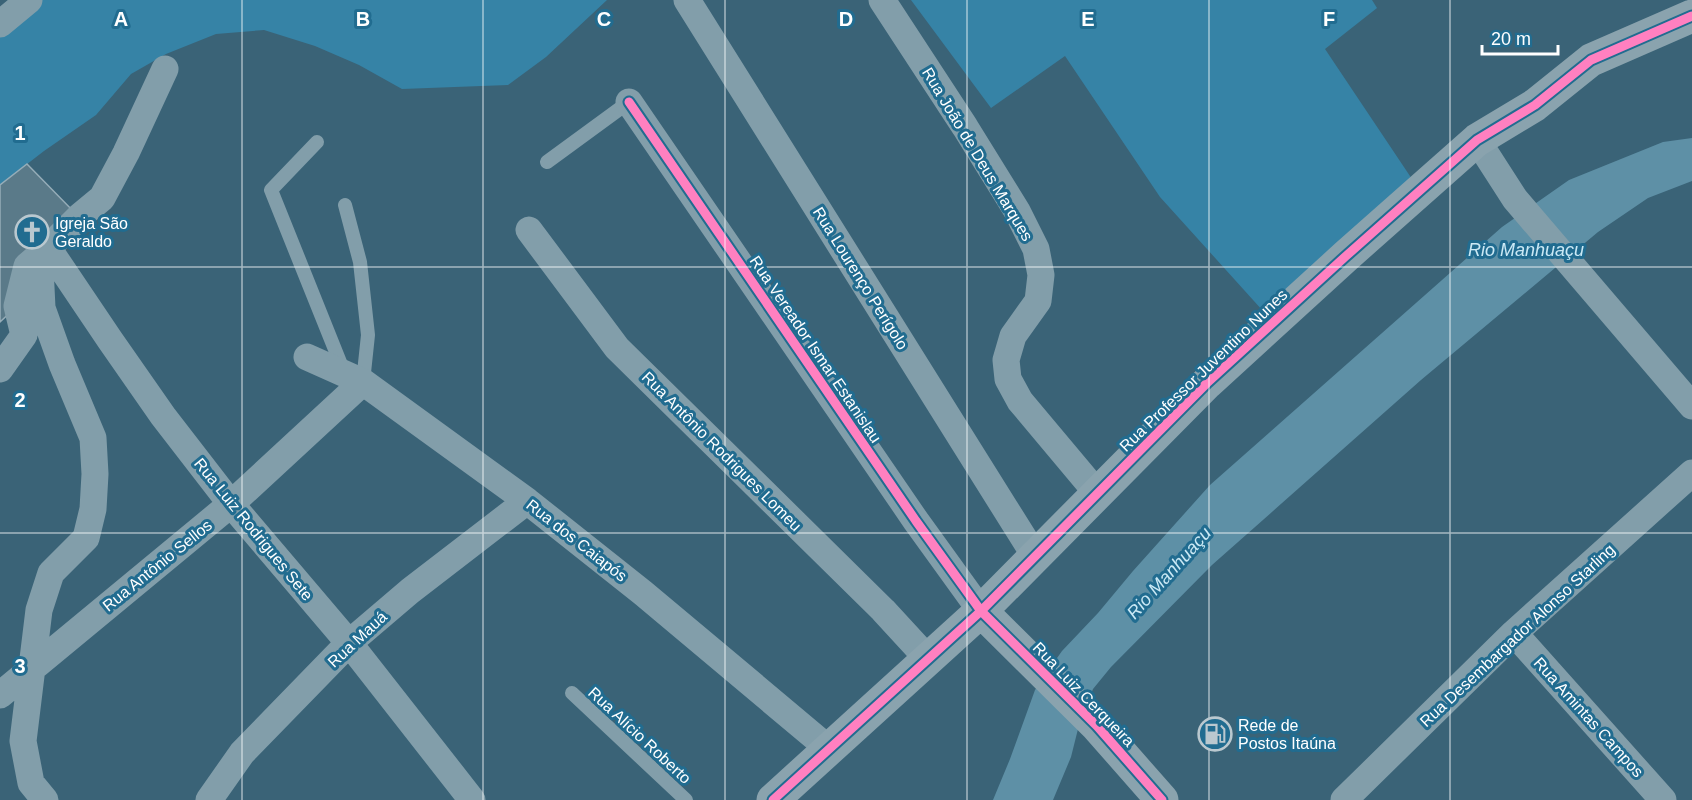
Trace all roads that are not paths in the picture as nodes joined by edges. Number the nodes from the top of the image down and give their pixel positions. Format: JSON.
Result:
{"nodes":[{"id":1,"x":29,"y":0,"type":"edge"},
{"id":2,"x":687,"y":0,"type":"edge"},
{"id":3,"x":882,"y":0,"type":"edge"},
{"id":4,"x":1692,"y":16,"type":"edge"},
{"id":5,"x":0,"y":24,"type":"edge"},
{"id":6,"x":165,"y":69,"type":"dead end"},
{"id":7,"x":629,"y":102,"type":"joint"},
{"id":8,"x":1477,"y":140,"type":"junction"},
{"id":9,"x":317,"y":142,"type":"dead end"},
{"id":10,"x":547,"y":162,"type":"dead end"},
{"id":11,"x":345,"y":205,"type":"dead end"},
{"id":12,"x":529,"y":230,"type":"dead end"},
{"id":13,"x":48,"y":248,"type":"junction"},
{"id":14,"x":307,"y":357,"type":"dead end"},
{"id":15,"x":0,"y":369,"type":"edge"},
{"id":16,"x":354,"y":378,"type":"junction"},
{"id":17,"x":1692,"y":406,"type":"edge"},
{"id":18,"x":1692,"y":473,"type":"edge"},
{"id":19,"x":1098,"y":494,"type":"junction"},
{"id":20,"x":527,"y":501,"type":"junction"},
{"id":21,"x":231,"y":504,"type":"junction"},
{"id":22,"x":1035,"y":556,"type":"junction"},
{"id":23,"x":981,"y":611,"type":"junction"},
{"id":24,"x":1514,"y":633,"type":"junction"},
{"id":25,"x":349,"y":643,"type":"junction"},
{"id":26,"x":929,"y":660,"type":"junction"},
{"id":27,"x":30,"y":671,"type":"junction"},
{"id":28,"x":572,"y":693,"type":"dead end"},
{"id":29,"x":0,"y":695,"type":"edge"},
{"id":30,"x":829,"y":748,"type":"junction"},
{"id":31,"x":45,"y":800,"type":"edge"},
{"id":32,"x":209,"y":800,"type":"edge"},
{"id":33,"x":472,"y":800,"type":"edge"},
{"id":34,"x":686,"y":800,"type":"edge"},
{"id":35,"x":773,"y":800,"type":"edge"},
{"id":36,"x":1162,"y":800,"type":"edge"},
{"id":37,"x":1344,"y":800,"type":"edge"},
{"id":38,"x":1663,"y":800,"type":"edge"}],
"edges":[{"from":1,"to":5,"type":"street"},
{"from":2,"to":22,"type":"street","name":"Rua Lourenço Perígolo"},
{"from":3,"to":19,"type":"street","name":"Rua João de Deus Marques"},
{"from":4,"to":8,"type":"street","name":"Rua Professor Juventino Nunes"},
{"from":6,"to":13,"type":"street"},
{"from":7,"to":10,"type":"lane"},
{"from":7,"to":23,"type":"street","name":"Rua Vereador Ismar Estanislau"},
{"from":8,"to":17,"type":"street"},
{"from":8,"to":19,"type":"street","name":"Rua Professor Juventino Nunes"},
{"from":9,"to":16,"type":"lane"},
{"from":11,"to":16,"type":"lane"},
{"from":12,"to":26,"type":"street","name":"Rua Antônio Rodrigues Lomeu"},
{"from":13,"to":15,"type":"street"},
{"from":13,"to":21,"type":"street","name":"Rua Luiz Rodrigues Sete"},
{"from":13,"to":27,"type":"street"},
{"from":14,"to":16,"type":"street","name":"Rua dos Caiapós"},
{"from":16,"to":20,"type":"street","name":"Rua dos Caiapós"},
{"from":16,"to":21,"type":"street","name":"Rua Antônio Sellos"},
{"from":18,"to":24,"type":"street","name":"Rua Desembargador Alonso Starling"},
{"from":19,"to":22,"type":"street","name":"Rua Professor Juventino Nunes"},
{"from":20,"to":25,"type":"street","name":"Rua Mauá"},
{"from":20,"to":30,"type":"street","name":"Rua dos Caiapós"},
{"from":21,"to":25,"type":"street","name":"Rua Luiz Rodrigues Sete"},
{"from":21,"to":27,"type":"street","name":"Rua Antônio Sellos"},
{"from":22,"to":23,"type":"street","name":"Rua Professor Juventino Nunes"},
{"from":23,"to":26,"type":"street","name":"Rua Professor Juventino Nunes"},
{"from":23,"to":36,"type":"street","name":"Rua Luiz Cerqueira"},
{"from":24,"to":37,"type":"street","name":"Rua Desembargador Alonso Starling"},
{"from":24,"to":38,"type":"street","name":"Rua Amintas Campos"},
{"from":25,"to":32,"type":"street","name":"Rua Mauá"},
{"from":25,"to":33,"type":"street","name":"Rua Luiz Rodrigues Sete"},
{"from":26,"to":30,"type":"street","name":"Rua Professor Juventino Nunes"},
{"from":27,"to":29,"type":"street","name":"Rua Antônio Sellos"},
{"from":27,"to":31,"type":"street"},
{"from":28,"to":34,"type":"lane","name":"Rua Alício Roberto"},
{"from":30,"to":35,"type":"street","name":"Rua Professor Juventino Nunes"}]}
